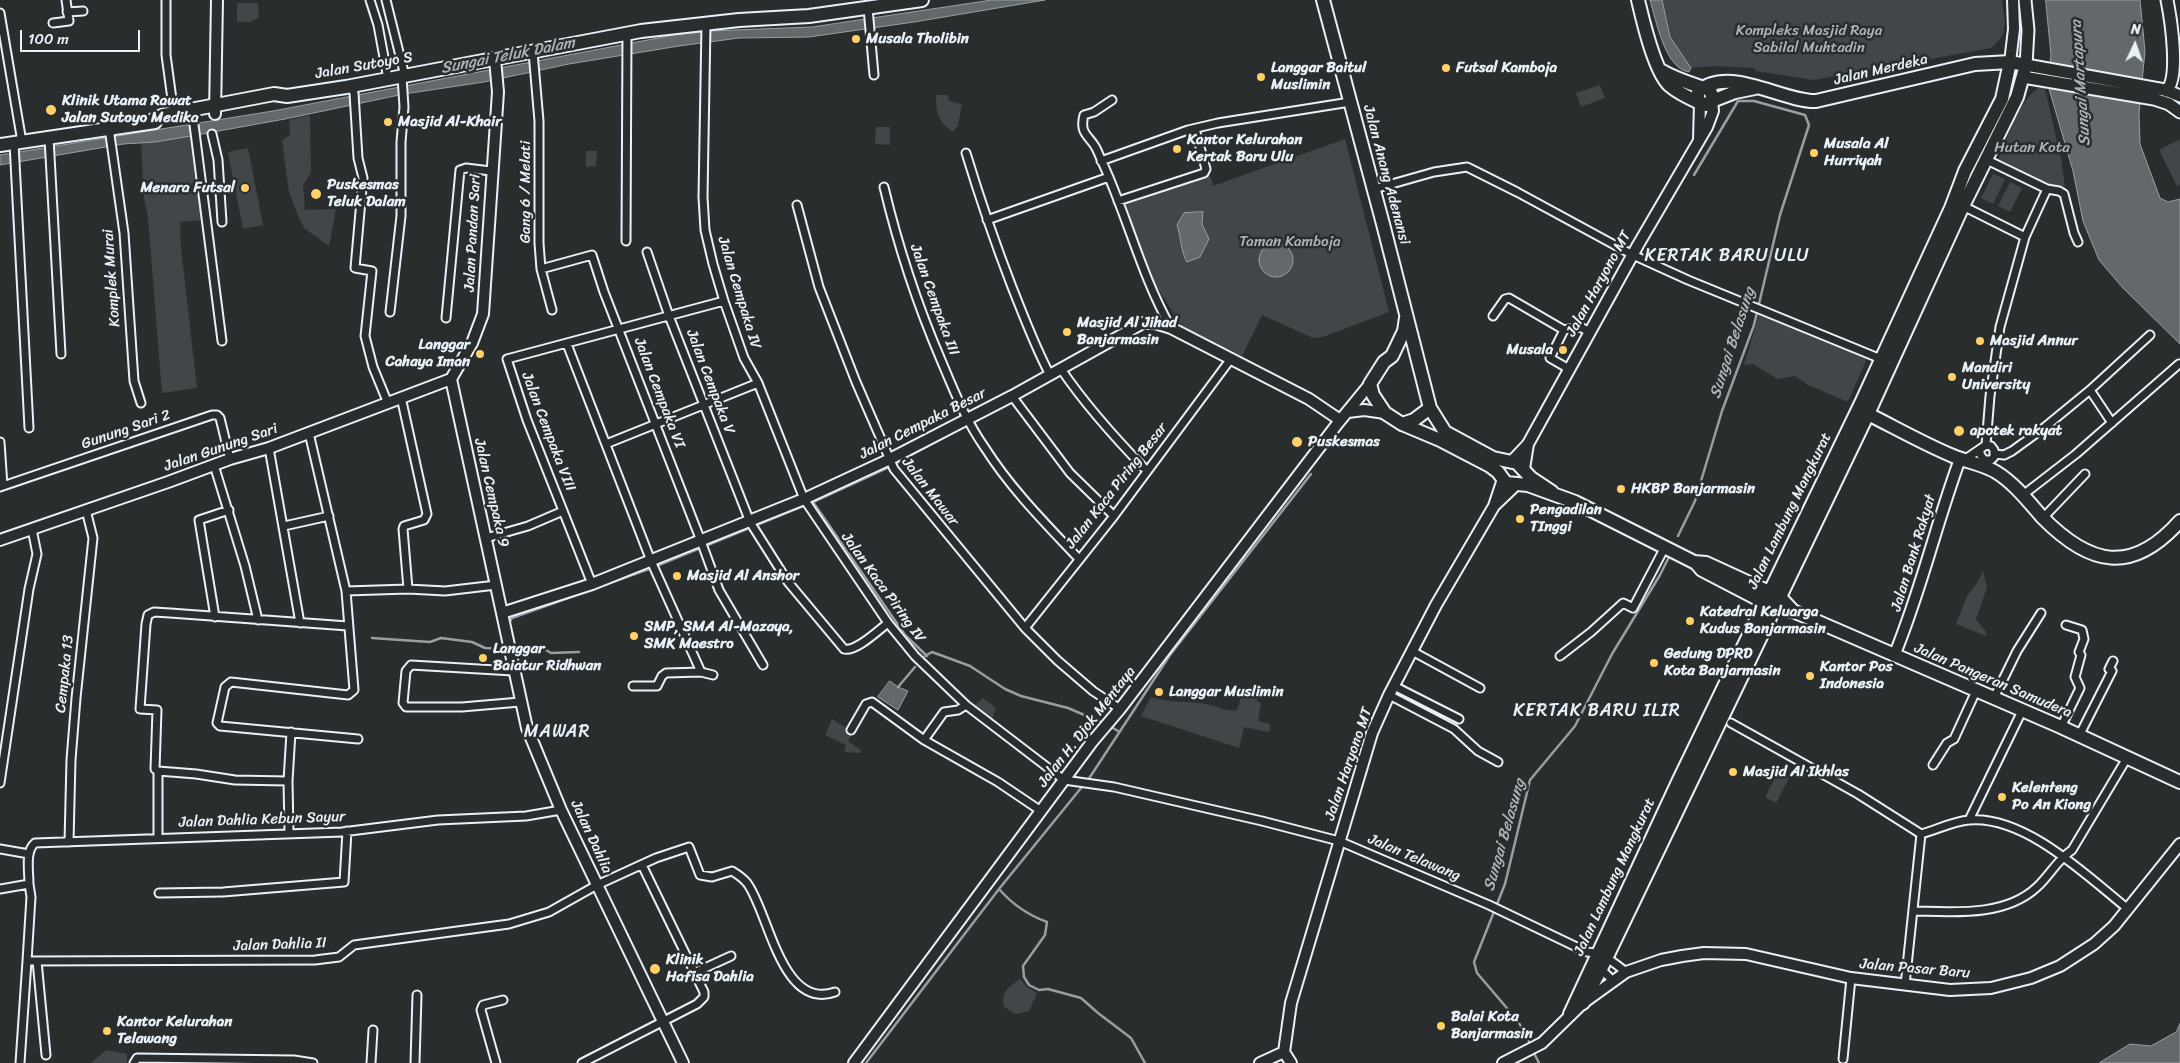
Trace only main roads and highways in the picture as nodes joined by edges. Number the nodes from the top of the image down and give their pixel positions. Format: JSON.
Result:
{"nodes":[{"id":1,"x":922,"y":0,"type":"edge"},
{"id":2,"x":1322,"y":0,"type":"edge"},
{"id":3,"x":1638,"y":0,"type":"edge"},
{"id":4,"x":2025,"y":0,"type":"edge"},
{"id":5,"x":2167,"y":0,"type":"edge"},
{"id":6,"x":849,"y":5,"type":"edge"},
{"id":7,"x":2179,"y":54,"type":"edge"},
{"id":8,"x":2010,"y":69,"type":"junction"},
{"id":9,"x":1660,"y":70,"type":"junction"},
{"id":10,"x":2024,"y":71,"type":"junction"},
{"id":11,"x":1705,"y":88,"type":"junction"},
{"id":12,"x":1760,"y":88,"type":"junction"},
{"id":13,"x":2165,"y":94,"type":"junction"},
{"id":14,"x":2180,"y":96,"type":"edge"},
{"id":15,"x":1706,"y":102,"type":"junction"},
{"id":16,"x":215,"y":110,"type":"junction"},
{"id":17,"x":2180,"y":112,"type":"edge"},
{"id":18,"x":149,"y":122,"type":"junction"},
{"id":19,"x":0,"y":145,"type":"edge"},
{"id":20,"x":1938,"y":247,"type":"junction"},
{"id":21,"x":1918,"y":292,"type":"junction"},
{"id":22,"x":1407,"y":316,"type":"junction"},
{"id":23,"x":1392,"y":356,"type":"junction"},
{"id":24,"x":1418,"y":359,"type":"junction"},
{"id":25,"x":1862,"y":400,"type":"junction"},
{"id":26,"x":1430,"y":408,"type":"junction"},
{"id":27,"x":1868,"y":414,"type":"junction"},
{"id":28,"x":1851,"y":422,"type":"junction"},
{"id":29,"x":1402,"y":424,"type":"junction"},
{"id":30,"x":1525,"y":470,"type":"junction"},
{"id":31,"x":1518,"y":485,"type":"junction"},
{"id":32,"x":1552,"y":492,"type":"junction"},
{"id":33,"x":2180,"y":521,"type":"edge"},
{"id":34,"x":1772,"y":600,"type":"junction"},
{"id":35,"x":2180,"y":782,"type":"edge"},
{"id":36,"x":1597,"y":958,"type":"junction"},
{"id":37,"x":1583,"y":1003,"type":"road end"},
{"id":38,"x":1570,"y":1014,"type":"road end"}],
"edges":[{"from":1,"to":6,"type":"highway","name":"Jalan Sutoyo S"},
{"from":2,"to":22,"type":"highway","name":"Jalan Anang Adenansi"},
{"from":3,"to":9,"type":"highway"},
{"from":4,"to":10,"type":"main road"},
{"from":5,"to":7,"type":"main road"},
{"from":6,"to":16,"type":"highway","name":"Jalan Sutoyo S"},
{"from":7,"to":13,"type":"main road"},
{"from":8,"to":10,"type":"highway","name":"Jalan Merdeka"},
{"from":8,"to":12,"type":"highway","name":"Jalan Merdeka"},
{"from":8,"to":20,"type":"highway","name":"Jalan Lambung Mangkurat"},
{"from":9,"to":11,"type":"highway"},
{"from":9,"to":15,"type":"highway"},
{"from":10,"to":13,"type":"main road"},
{"from":10,"to":20,"type":"highway","name":"Jalan Lambung Mangkurat"},
{"from":11,"to":12,"type":"highway","name":"Jalan Merdeka"},
{"from":11,"to":15,"type":"highway"},
{"from":12,"to":15,"type":"highway"},
{"from":13,"to":14,"type":"main road"},
{"from":13,"to":17,"type":"main road"},
{"from":16,"to":18,"type":"highway","name":"Jalan Sutoyo S"},
{"from":16,"to":18,"type":"highway","name":"Jalan Sutoyo S"},
{"from":18,"to":19,"type":"highway","name":"Jalan Sutoyo S"},
{"from":20,"to":21,"type":"highway","name":"Jalan Lambung Mangkurat"},
{"from":21,"to":25,"type":"highway","name":"Jalan Lambung Mangkurat"},
{"from":21,"to":27,"type":"highway","name":"Jalan Lambung Mangkurat"},
{"from":22,"to":23,"type":"highway"},
{"from":22,"to":24,"type":"highway","name":"Jalan Anang Adenansi"},
{"from":23,"to":24,"type":"highway"},
{"from":23,"to":29,"type":"highway"},
{"from":24,"to":26,"type":"highway"},
{"from":25,"to":27,"type":"highway"},
{"from":25,"to":28,"type":"highway","name":"Jalan Lambung Mangkurat"},
{"from":26,"to":29,"type":"highway"},
{"from":26,"to":30,"type":"highway","name":"Jalan Pangeran Samudera"},
{"from":27,"to":28,"type":"highway"},
{"from":27,"to":33,"type":"highway"},
{"from":27,"to":34,"type":"highway","name":"Jalan Lambung Mangkurat"},
{"from":28,"to":34,"type":"highway","name":"Jalan Lambung Mangkurat"},
{"from":29,"to":31,"type":"highway","name":"Jalan Pangeran Samudera"},
{"from":30,"to":31,"type":"highway"},
{"from":30,"to":32,"type":"highway","name":"Jalan Pangeran Samudera"},
{"from":31,"to":32,"type":"highway","name":"Jalan Pangeran Samudera"},
{"from":32,"to":34,"type":"highway","name":"Jalan Pangeran Samudera"},
{"from":34,"to":35,"type":"highway","name":"Jalan Pangeran Samudera"},
{"from":34,"to":36,"type":"highway","name":"Jalan Lambung Mangkurat"},
{"from":36,"to":37,"type":"highway","name":"Jalan Lambung Mangkurat"},
{"from":36,"to":38,"type":"highway","name":"Jalan Lambung Mangkurat"}]}
